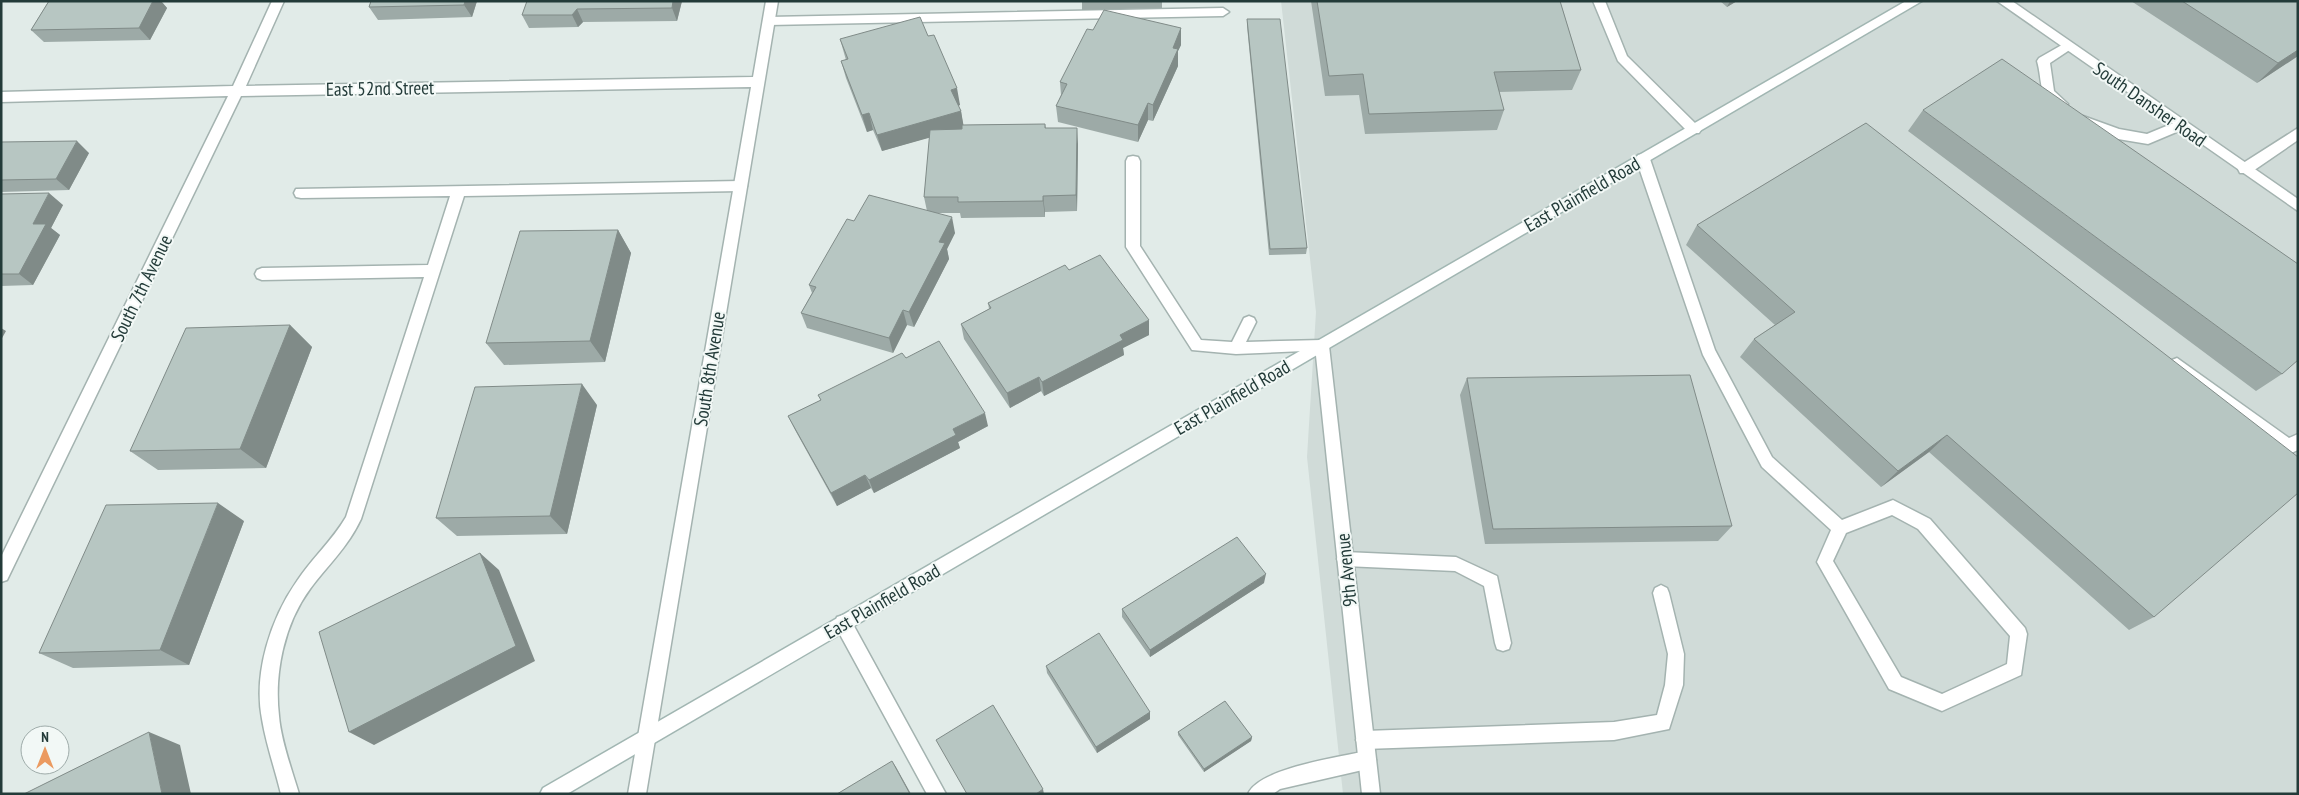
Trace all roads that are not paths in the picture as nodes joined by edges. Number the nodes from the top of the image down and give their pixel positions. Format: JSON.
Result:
{"nodes":[{"id":1,"x":278,"y":1,"type":"edge"},
{"id":2,"x":772,"y":1,"type":"edge"},
{"id":3,"x":1600,"y":1,"type":"edge"},
{"id":4,"x":1916,"y":1,"type":"edge"},
{"id":5,"x":2003,"y":1,"type":"edge"},
{"id":6,"x":1223,"y":12,"type":"dead end"},
{"id":7,"x":769,"y":21,"type":"junction"},
{"id":8,"x":2067,"y":46,"type":"junction"},
{"id":9,"x":758,"y":82,"type":"junction"},
{"id":10,"x":237,"y":91,"type":"junction"},
{"id":11,"x":1,"y":97,"type":"edge"},
{"id":12,"x":2181,"y":125,"type":"junction"},
{"id":13,"x":1694,"y":130,"type":"junction"},
{"id":14,"x":2298,"y":133,"type":"edge"},
{"id":15,"x":1643,"y":159,"type":"junction"},
{"id":16,"x":1133,"y":161,"type":"dead end"},
{"id":17,"x":2245,"y":169,"type":"junction"},
{"id":18,"x":740,"y":186,"type":"junction"},
{"id":19,"x":459,"y":190,"type":"junction"},
{"id":20,"x":301,"y":193,"type":"dead end"},
{"id":21,"x":2298,"y":206,"type":"edge"},
{"id":22,"x":433,"y":271,"type":"junction"},
{"id":23,"x":262,"y":274,"type":"dead end"},
{"id":24,"x":1249,"y":322,"type":"dead end"},
{"id":25,"x":1322,"y":346,"type":"junction"},
{"id":26,"x":1236,"y":348,"type":"junction"},
{"id":27,"x":2162,"y":353,"type":"edge"},
{"id":28,"x":2298,"y":441,"type":"edge"},
{"id":29,"x":1840,"y":528,"type":"junction"},
{"id":30,"x":1345,"y":560,"type":"junction"},
{"id":31,"x":1,"y":575,"type":"edge"},
{"id":32,"x":1661,"y":593,"type":"dead end"},
{"id":33,"x":843,"y":623,"type":"junction"},
{"id":34,"x":1503,"y":642,"type":"dead end"},
{"id":35,"x":648,"y":737,"type":"junction"},
{"id":36,"x":1365,"y":740,"type":"junction"},
{"id":37,"x":1367,"y":760,"type":"junction"},
{"id":38,"x":290,"y":794,"type":"edge"},
{"id":39,"x":549,"y":794,"type":"edge"},
{"id":40,"x":637,"y":794,"type":"edge"},
{"id":41,"x":937,"y":794,"type":"edge"},
{"id":42,"x":1257,"y":794,"type":"edge"},
{"id":43,"x":1371,"y":794,"type":"edge"}],
"edges":[{"from":1,"to":10,"type":"street","name":"South 7th Avenue"},
{"from":2,"to":7,"type":"street","name":"South 8th Avenue"},
{"from":3,"to":13,"type":"street"},
{"from":4,"to":13,"type":"street","name":"East Plainfield Road"},
{"from":5,"to":8,"type":"street","name":"South Dansher Road"},
{"from":6,"to":7,"type":"street"},
{"from":7,"to":9,"type":"street","name":"South 8th Avenue"},
{"from":8,"to":12,"type":"street","name":"South Dansher Road"},
{"from":8,"to":12,"type":"street"},
{"from":9,"to":10,"type":"street","name":"East 52nd Street"},
{"from":9,"to":18,"type":"street","name":"South 8th Avenue"},
{"from":10,"to":11,"type":"street","name":"East 52nd Street"},
{"from":10,"to":31,"type":"street","name":"South 7th Avenue"},
{"from":12,"to":17,"type":"street","name":"South Dansher Road"},
{"from":13,"to":15,"type":"street","name":"East Plainfield Road"},
{"from":14,"to":17,"type":"street"},
{"from":15,"to":25,"type":"street","name":"East Plainfield Road"},
{"from":15,"to":29,"type":"street"},
{"from":16,"to":26,"type":"street"},
{"from":17,"to":21,"type":"street","name":"South Dansher Road"},
{"from":18,"to":19,"type":"street"},
{"from":18,"to":35,"type":"street","name":"South 8th Avenue"},
{"from":19,"to":20,"type":"street"},
{"from":19,"to":22,"type":"street"},
{"from":22,"to":23,"type":"street"},
{"from":22,"to":38,"type":"street"},
{"from":24,"to":26,"type":"street"},
{"from":25,"to":26,"type":"street"},
{"from":25,"to":30,"type":"street","name":"9th Avenue"},
{"from":25,"to":33,"type":"street","name":"East Plainfield Road"},
{"from":27,"to":28,"type":"street"},
{"from":29,"to":29,"type":"street"},
{"from":30,"to":34,"type":"street"},
{"from":30,"to":36,"type":"street","name":"9th Avenue"},
{"from":32,"to":36,"type":"street"},
{"from":33,"to":35,"type":"street","name":"East Plainfield Road"},
{"from":33,"to":41,"type":"street"},
{"from":35,"to":39,"type":"street","name":"East Plainfield Road"},
{"from":35,"to":40,"type":"street","name":"South 8th Avenue"},
{"from":36,"to":37,"type":"street","name":"9th Avenue"},
{"from":37,"to":42,"type":"street"},
{"from":37,"to":43,"type":"street","name":"9th Avenue"}]}
